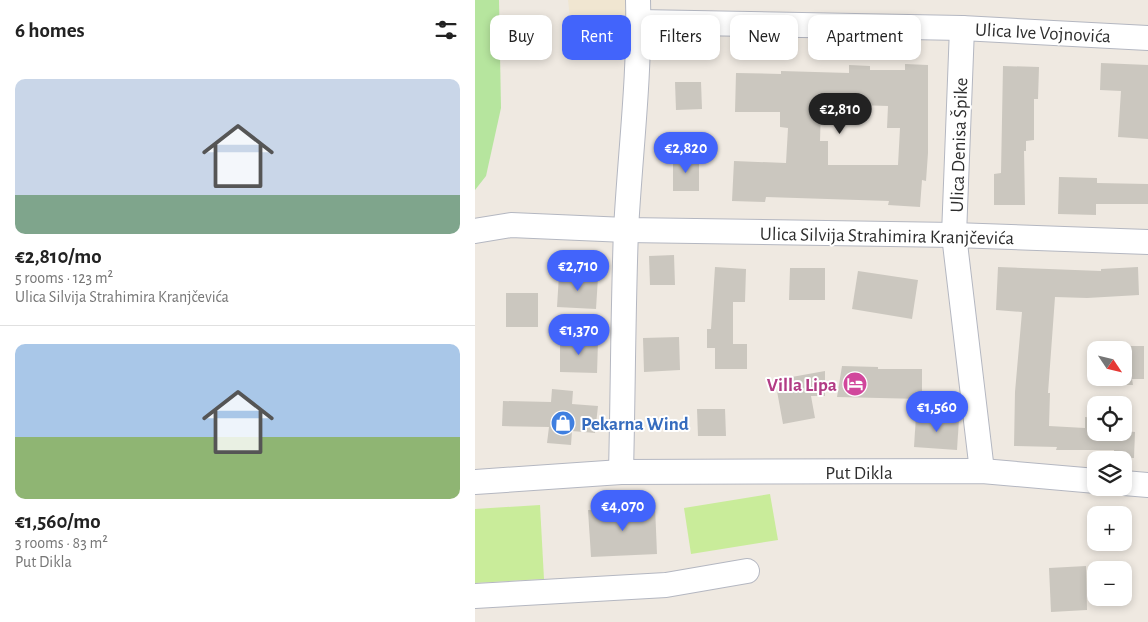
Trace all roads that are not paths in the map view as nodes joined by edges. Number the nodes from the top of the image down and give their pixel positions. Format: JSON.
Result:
{"nodes":[{"id":1,"x":639,"y":11,"type":"edge"},
{"id":2,"x":963,"y":28,"type":"junction"},
{"id":3,"x":1148,"y":38,"type":"edge"},
{"id":4,"x":627,"y":230,"type":"junction"},
{"id":5,"x":475,"y":231,"type":"edge"},
{"id":6,"x":954,"y":235,"type":"junction"},
{"id":7,"x":1148,"y":242,"type":"edge"},
{"id":8,"x":982,"y":471,"type":"junction"},
{"id":9,"x":621,"y":472,"type":"junction"},
{"id":10,"x":1087,"y":480,"type":"edge"},
{"id":11,"x":475,"y":482,"type":"edge"},
{"id":12,"x":1132,"y":484,"type":"edge"},
{"id":13,"x":1148,"y":485,"type":"edge"},
{"id":14,"x":747,"y":571,"type":"dead end"},
{"id":15,"x":475,"y":596,"type":"edge"}],
"edges":[{"from":1,"to":2,"type":"street","name":"Ulica Ive Vojnovića"},
{"from":1,"to":4,"type":"street"},
{"from":2,"to":3,"type":"street","name":"Ulica Ive Vojnovića"},
{"from":2,"to":6,"type":"street","name":"Ulica Denisa Špike"},
{"from":4,"to":5,"type":"street","name":"Ulica Silvija Strahimira Kranjčevića"},
{"from":4,"to":6,"type":"street","name":"Ulica Silvija Strahimira Kranjčevića"},
{"from":4,"to":9,"type":"street"},
{"from":6,"to":7,"type":"street","name":"Ulica Silvija Strahimira Kranjčevića"},
{"from":6,"to":8,"type":"street","name":"Ulica Denisa Špike"},
{"from":8,"to":9,"type":"street","name":"Put Dikla"},
{"from":8,"to":10,"type":"street","name":"Put Dikla"},
{"from":9,"to":11,"type":"street"},
{"from":12,"to":13,"type":"street"},
{"from":14,"to":15,"type":"street"}]}
